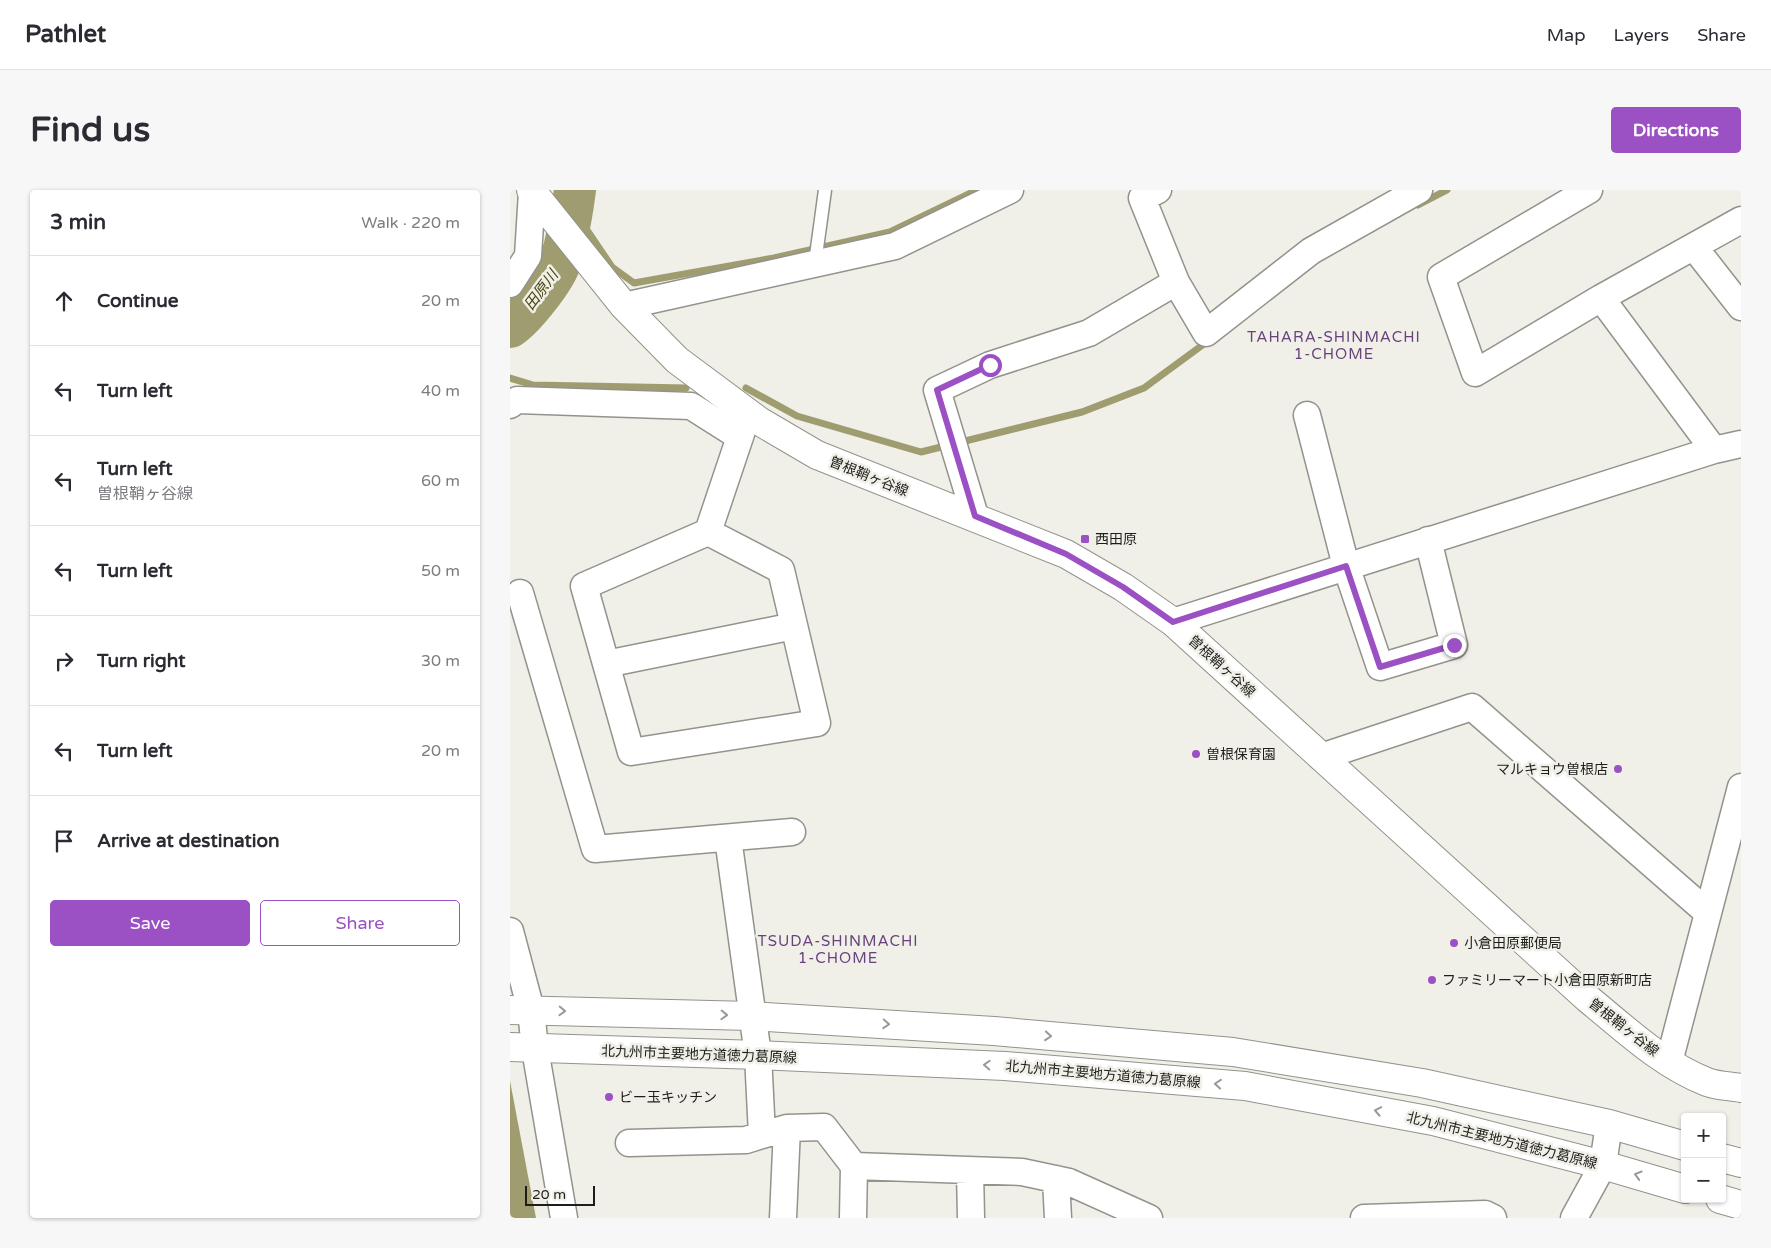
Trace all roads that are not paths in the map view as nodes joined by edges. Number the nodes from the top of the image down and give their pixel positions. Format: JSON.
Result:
{"nodes":[{"id":1,"x":825,"y":190,"type":"edge"},
{"id":2,"x":1010,"y":190,"type":"edge"},
{"id":3,"x":1158,"y":190,"type":"edge"},
{"id":4,"x":1419,"y":190,"type":"edge"},
{"id":5,"x":1589,"y":190,"type":"edge"},
{"id":6,"x":535,"y":196,"type":"edge"},
{"id":7,"x":1741,"y":220,"type":"edge"},
{"id":8,"x":1694,"y":246,"type":"junction"},
{"id":9,"x":815,"y":264,"type":"junction"},
{"id":10,"x":1176,"y":282,"type":"junction"},
{"id":11,"x":510,"y":284,"type":"edge"},
{"id":12,"x":1601,"y":298,"type":"junction"},
{"id":13,"x":624,"y":306,"type":"junction"},
{"id":14,"x":1741,"y":307,"type":"edge"},
{"id":15,"x":510,"y":405,"type":"edge"},
{"id":16,"x":1307,"y":415,"type":"dead end"},
{"id":17,"x":744,"y":425,"type":"junction"},
{"id":18,"x":1741,"y":444,"type":"edge"},
{"id":19,"x":1714,"y":450,"type":"junction"},
{"id":20,"x":975,"y":516,"type":"junction"},
{"id":21,"x":708,"y":532,"type":"junction"},
{"id":22,"x":1428,"y":540,"type":"junction"},
{"id":23,"x":1346,"y":566,"type":"junction"},
{"id":24,"x":520,"y":593,"type":"dead end"},
{"id":25,"x":1173,"y":622,"type":"junction"},
{"id":26,"x":794,"y":626,"type":"junction"},
{"id":27,"x":606,"y":664,"type":"junction"},
{"id":28,"x":1322,"y":757,"type":"junction"},
{"id":29,"x":1741,"y":787,"type":"edge"},
{"id":30,"x":792,"y":832,"type":"dead end"},
{"id":31,"x":728,"y":838,"type":"junction"},
{"id":32,"x":1708,"y":913,"type":"junction"},
{"id":33,"x":510,"y":931,"type":"edge"},
{"id":34,"x":518,"y":1010,"type":"edge"},
{"id":35,"x":751,"y":1016,"type":"junction"},
{"id":36,"x":520,"y":1048,"type":"edge"},
{"id":37,"x":758,"y":1055,"type":"junction"},
{"id":38,"x":1669,"y":1062,"type":"junction"},
{"id":39,"x":1741,"y":1088,"type":"edge"},
{"id":40,"x":1609,"y":1124,"type":"junction"},
{"id":41,"x":787,"y":1128,"type":"junction"},
{"id":42,"x":762,"y":1135,"type":"junction"},
{"id":43,"x":629,"y":1143,"type":"dead end"},
{"id":44,"x":1681,"y":1145,"type":"edge"},
{"id":45,"x":1726,"y":1159,"type":"edge"},
{"id":46,"x":1741,"y":1163,"type":"edge"},
{"id":47,"x":1603,"y":1165,"type":"junction"},
{"id":48,"x":854,"y":1166,"type":"junction"},
{"id":49,"x":970,"y":1171,"type":"junction"},
{"id":50,"x":1056,"y":1179,"type":"junction"},
{"id":51,"x":1681,"y":1188,"type":"edge"},
{"id":52,"x":1726,"y":1201,"type":"edge"},
{"id":53,"x":1741,"y":1205,"type":"edge"},
{"id":54,"x":564,"y":1218,"type":"edge"},
{"id":55,"x":783,"y":1218,"type":"edge"},
{"id":56,"x":853,"y":1218,"type":"edge"},
{"id":57,"x":971,"y":1218,"type":"edge"},
{"id":58,"x":1058,"y":1218,"type":"edge"},
{"id":59,"x":1149,"y":1218,"type":"edge"},
{"id":60,"x":1364,"y":1218,"type":"edge"},
{"id":61,"x":1493,"y":1218,"type":"edge"},
{"id":62,"x":1574,"y":1218,"type":"edge"}],
"edges":[{"from":1,"to":9,"type":"lane"},
{"from":2,"to":9,"type":"street"},
{"from":3,"to":10,"type":"street"},
{"from":4,"to":10,"type":"street"},
{"from":5,"to":12,"type":"street"},
{"from":6,"to":11,"type":"street"},
{"from":6,"to":13,"type":"main road","name":"曽根鞘ヶ谷線"},
{"from":7,"to":8,"type":"street"},
{"from":8,"to":12,"type":"street"},
{"from":8,"to":14,"type":"street"},
{"from":9,"to":13,"type":"street"},
{"from":10,"to":20,"type":"street"},
{"from":12,"to":19,"type":"street"},
{"from":13,"to":17,"type":"main road","name":"曽根鞘ヶ谷線"},
{"from":15,"to":17,"type":"street"},
{"from":16,"to":23,"type":"street"},
{"from":17,"to":20,"type":"main road","name":"曽根鞘ヶ谷線"},
{"from":17,"to":21,"type":"street"},
{"from":18,"to":19,"type":"street"},
{"from":19,"to":22,"type":"street"},
{"from":20,"to":25,"type":"main road","name":"曽根鞘ヶ谷線"},
{"from":21,"to":26,"type":"street"},
{"from":21,"to":27,"type":"street"},
{"from":22,"to":23,"type":"street"},
{"from":22,"to":23,"type":"street"},
{"from":23,"to":25,"type":"street"},
{"from":24,"to":31,"type":"street"},
{"from":25,"to":28,"type":"main road","name":"曽根鞘ヶ谷線"},
{"from":26,"to":27,"type":"street"},
{"from":26,"to":27,"type":"street"},
{"from":28,"to":32,"type":"street"},
{"from":28,"to":38,"type":"main road","name":"曽根鞘ヶ谷線"},
{"from":29,"to":32,"type":"street"},
{"from":30,"to":31,"type":"street"},
{"from":31,"to":35,"type":"street"},
{"from":32,"to":38,"type":"street"},
{"from":33,"to":34,"type":"street"},
{"from":34,"to":35,"type":"main road","one_way":true},
{"from":34,"to":36,"type":"street"},
{"from":35,"to":37,"type":"street"},
{"from":35,"to":40,"type":"main road","one_way":true},
{"from":36,"to":37,"type":"main road","name":"北九州市主要地方道徳力葛原線"},
{"from":36,"to":54,"type":"street"},
{"from":37,"to":42,"type":"street"},
{"from":47,"to":37,"type":"main road","name":"北九州市主要地方道徳力葛原線","one_way":true},
{"from":38,"to":39,"type":"main road","name":"曽根鞘ヶ谷線"},
{"from":40,"to":44,"type":"main road"},
{"from":40,"to":47,"type":"street"},
{"from":41,"to":42,"type":"street"},
{"from":41,"to":48,"type":"street"},
{"from":41,"to":55,"type":"street"},
{"from":42,"to":43,"type":"street"},
{"from":45,"to":46,"type":"main road"},
{"from":51,"to":47,"type":"main road","name":"北九州市主要地方道徳力葛原線","one_way":true},
{"from":47,"to":62,"type":"street"},
{"from":48,"to":49,"type":"street"},
{"from":48,"to":56,"type":"street"},
{"from":49,"to":50,"type":"street"},
{"from":49,"to":57,"type":"street"},
{"from":50,"to":58,"type":"street"},
{"from":50,"to":59,"type":"street"},
{"from":52,"to":53,"type":"main road"},
{"from":60,"to":61,"type":"street"}]}
